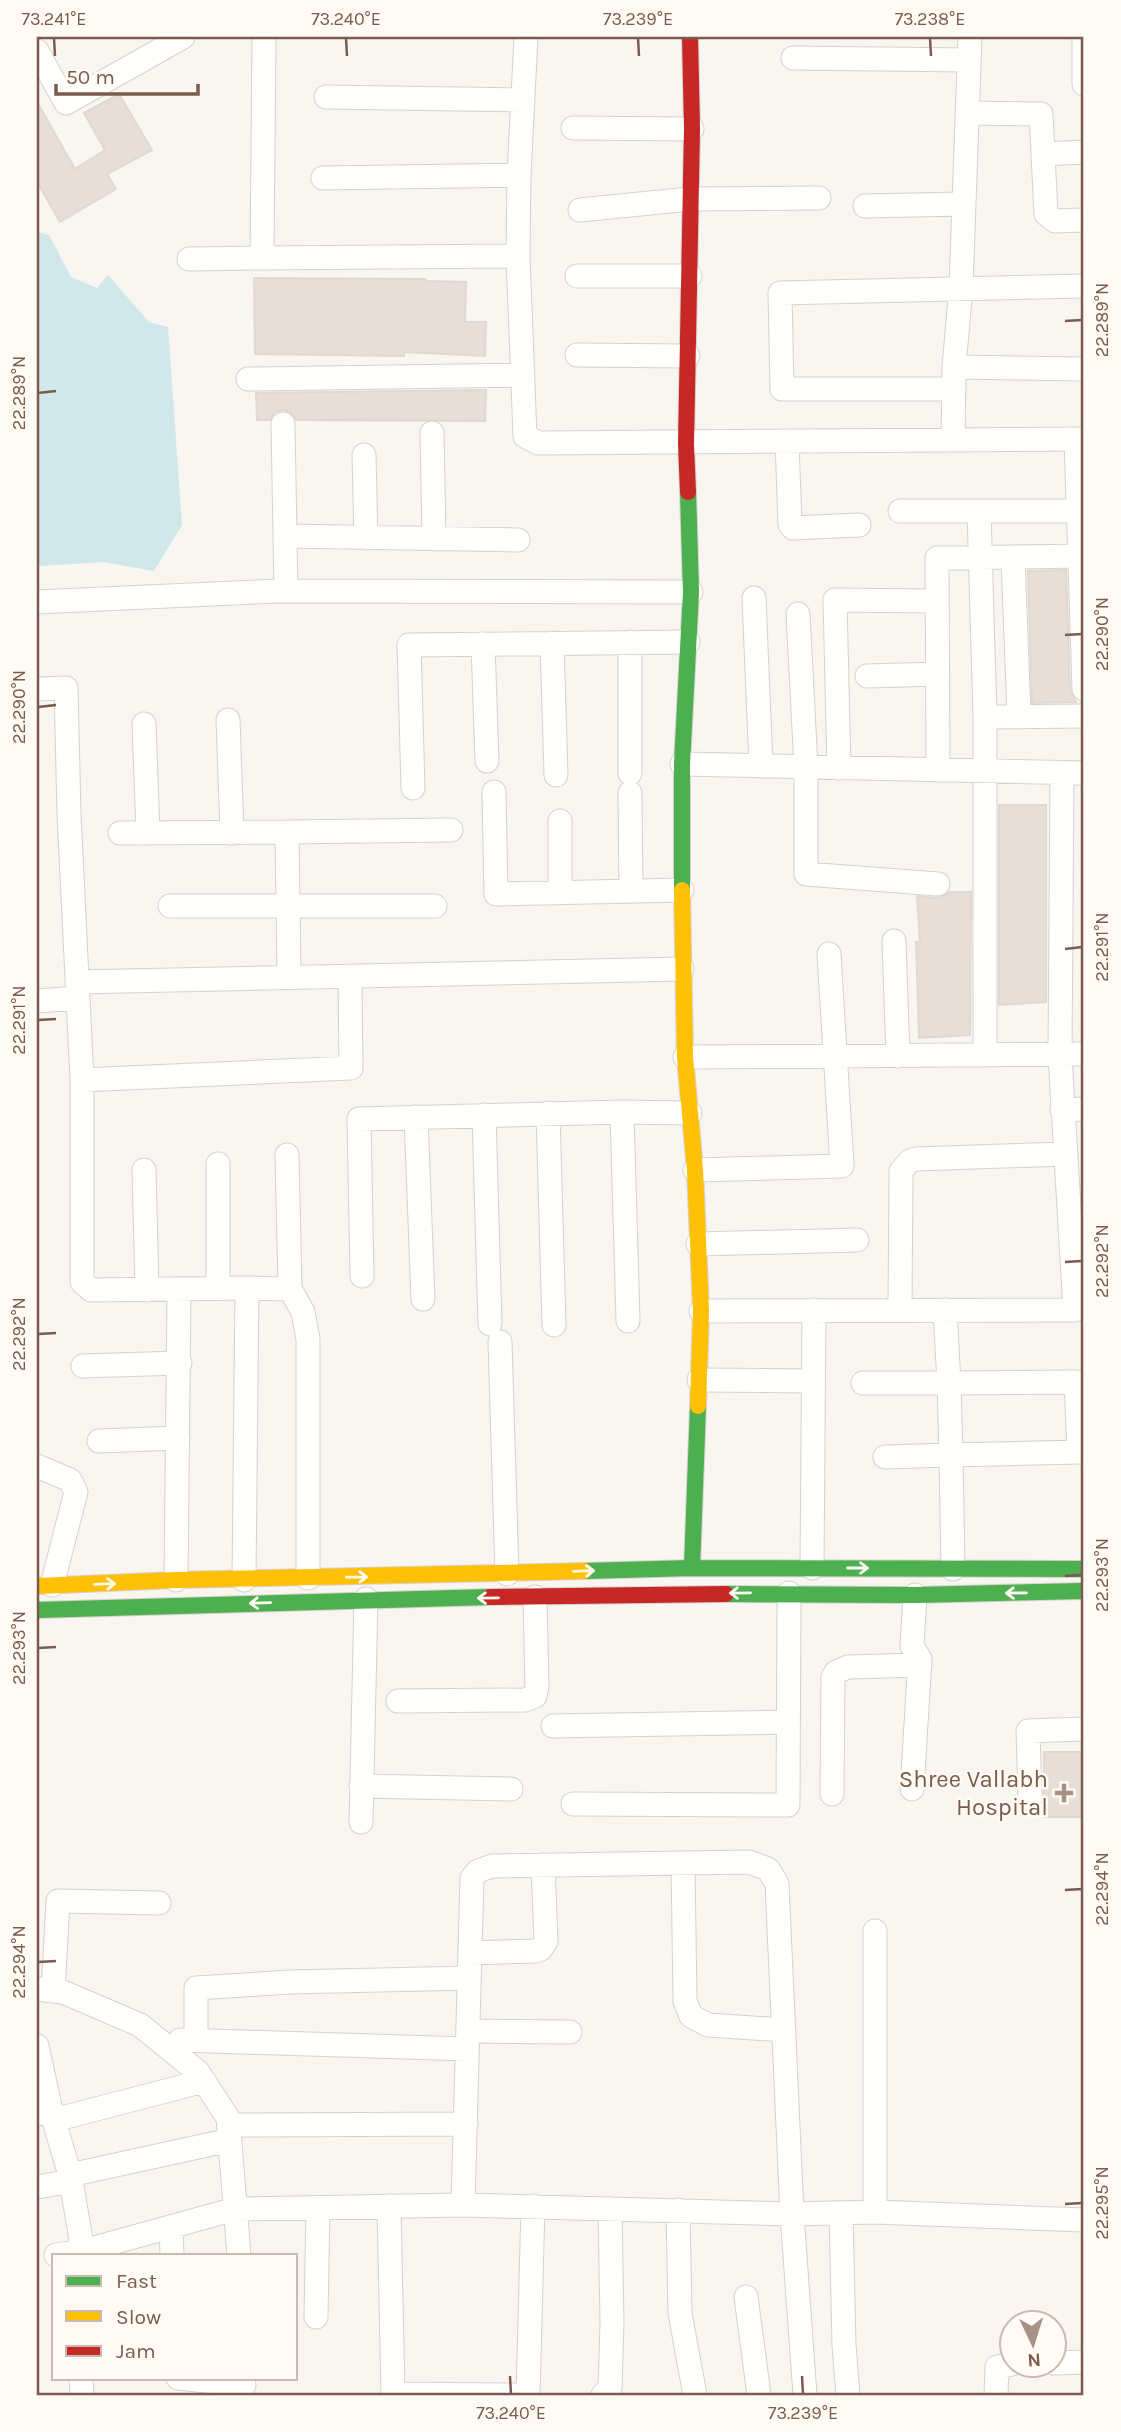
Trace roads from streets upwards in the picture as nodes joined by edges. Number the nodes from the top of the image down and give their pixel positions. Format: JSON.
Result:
{"nodes":[{"id":1,"x":183,"y":37,"type":"edge"},
{"id":2,"x":264,"y":37,"type":"edge"},
{"id":3,"x":526,"y":37,"type":"edge"},
{"id":4,"x":690,"y":37,"type":"edge"},
{"id":5,"x":970,"y":37,"type":"edge"},
{"id":6,"x":1084,"y":37,"type":"edge"},
{"id":7,"x":37,"y":51,"type":"edge"},
{"id":8,"x":793,"y":58,"type":"dead end"},
{"id":9,"x":970,"y":61,"type":"junction"},
{"id":10,"x":1084,"y":85,"type":"edge"},
{"id":11,"x":326,"y":97,"type":"dead end"},
{"id":12,"x":523,"y":100,"type":"junction"},
{"id":13,"x":968,"y":113,"type":"junction"},
{"id":14,"x":573,"y":128,"type":"dead end"},
{"id":15,"x":692,"y":129,"type":"junction"},
{"id":16,"x":1084,"y":152,"type":"edge"},
{"id":17,"x":1044,"y":154,"type":"junction"},
{"id":18,"x":519,"y":175,"type":"junction"},
{"id":19,"x":323,"y":178,"type":"dead end"},
{"id":20,"x":819,"y":198,"type":"dead end"},
{"id":21,"x":690,"y":199,"type":"junction"},
{"id":22,"x":964,"y":204,"type":"junction"},
{"id":23,"x":865,"y":206,"type":"dead end"},
{"id":24,"x":580,"y":210,"type":"dead end"},
{"id":25,"x":1084,"y":220,"type":"edge"},
{"id":26,"x":519,"y":257,"type":"junction"},
{"id":27,"x":262,"y":258,"type":"junction"},
{"id":28,"x":189,"y":259,"type":"dead end"},
{"id":29,"x":576,"y":276,"type":"dead end"},
{"id":30,"x":690,"y":276,"type":"junction"},
{"id":31,"x":1084,"y":286,"type":"edge"},
{"id":32,"x":961,"y":287,"type":"junction"},
{"id":33,"x":577,"y":355,"type":"dead end"},
{"id":34,"x":688,"y":356,"type":"junction"},
{"id":35,"x":1084,"y":369,"type":"edge"},
{"id":36,"x":522,"y":375,"type":"junction"},
{"id":37,"x":954,"y":378,"type":"junction"},
{"id":38,"x":248,"y":379,"type":"dead end"},
{"id":39,"x":283,"y":424,"type":"dead end"},
{"id":40,"x":432,"y":433,"type":"dead end"},
{"id":41,"x":953,"y":439,"type":"junction"},
{"id":42,"x":1080,"y":439,"type":"edge"},
{"id":43,"x":787,"y":442,"type":"junction"},
{"id":44,"x":686,"y":444,"type":"junction"},
{"id":45,"x":363,"y":455,"type":"dead end"},
{"id":46,"x":900,"y":511,"type":"dead end"},
{"id":47,"x":979,"y":511,"type":"junction"},
{"id":48,"x":1082,"y":511,"type":"edge"},
{"id":49,"x":859,"y":525,"type":"dead end"},
{"id":50,"x":286,"y":536,"type":"junction"},
{"id":51,"x":366,"y":538,"type":"junction"},
{"id":52,"x":434,"y":539,"type":"junction"},
{"id":53,"x":518,"y":540,"type":"dead end"},
{"id":54,"x":1082,"y":556,"type":"edge"},
{"id":55,"x":1013,"y":557,"type":"junction"},
{"id":56,"x":980,"y":558,"type":"junction"},
{"id":57,"x":286,"y":591,"type":"junction"},
{"id":58,"x":691,"y":592,"type":"junction"},
{"id":59,"x":754,"y":598,"type":"dead end"},
{"id":60,"x":937,"y":601,"type":"junction"},
{"id":61,"x":37,"y":602,"type":"edge"},
{"id":62,"x":798,"y":614,"type":"dead end"},
{"id":63,"x":631,"y":642,"type":"junction"},
{"id":64,"x":688,"y":642,"type":"junction"},
{"id":65,"x":552,"y":643,"type":"junction"},
{"id":66,"x":483,"y":644,"type":"junction"},
{"id":67,"x":938,"y":674,"type":"junction"},
{"id":68,"x":867,"y":676,"type":"dead end"},
{"id":69,"x":37,"y":689,"type":"edge"},
{"id":70,"x":1084,"y":689,"type":"edge"},
{"id":71,"x":1018,"y":716,"type":"junction"},
{"id":72,"x":1084,"y":716,"type":"edge"},
{"id":73,"x":985,"y":717,"type":"junction"},
{"id":74,"x":228,"y":720,"type":"dead end"},
{"id":75,"x":144,"y":724,"type":"dead end"},
{"id":76,"x":486,"y":761,"type":"dead end"},
{"id":77,"x":682,"y":764,"type":"junction"},
{"id":78,"x":761,"y":766,"type":"junction"},
{"id":79,"x":806,"y":767,"type":"junction"},
{"id":80,"x":839,"y":768,"type":"junction"},
{"id":81,"x":938,"y":771,"type":"junction"},
{"id":82,"x":985,"y":772,"type":"junction"},
{"id":83,"x":1073,"y":773,"type":"edge"},
{"id":84,"x":556,"y":775,"type":"dead end"},
{"id":85,"x":413,"y":788,"type":"dead end"},
{"id":86,"x":494,"y":792,"type":"dead end"},
{"id":87,"x":560,"y":821,"type":"dead end"},
{"id":88,"x":451,"y":830,"type":"dead end"},
{"id":89,"x":287,"y":832,"type":"junction"},
{"id":90,"x":120,"y":833,"type":"dead end"},
{"id":91,"x":148,"y":833,"type":"junction"},
{"id":92,"x":232,"y":833,"type":"junction"},
{"id":93,"x":938,"y":884,"type":"dead end"},
{"id":94,"x":682,"y":890,"type":"junction"},
{"id":95,"x":631,"y":891,"type":"junction"},
{"id":96,"x":560,"y":892,"type":"junction"},
{"id":97,"x":288,"y":905,"type":"junction"},
{"id":98,"x":170,"y":906,"type":"dead end"},
{"id":99,"x":435,"y":906,"type":"dead end"},
{"id":100,"x":894,"y":942,"type":"dead end"},
{"id":101,"x":829,"y":954,"type":"dead end"},
{"id":102,"x":682,"y":970,"type":"junction"},
{"id":103,"x":289,"y":977,"type":"junction"},
{"id":104,"x":350,"y":977,"type":"junction"},
{"id":105,"x":77,"y":990,"type":"junction"},
{"id":106,"x":37,"y":1001,"type":"edge"},
{"id":107,"x":1084,"y":1054,"type":"edge"},
{"id":108,"x":985,"y":1055,"type":"junction"},
{"id":109,"x":1060,"y":1055,"type":"junction"},
{"id":110,"x":835,"y":1056,"type":"junction"},
{"id":111,"x":898,"y":1056,"type":"junction"},
{"id":112,"x":685,"y":1058,"type":"junction"},
{"id":113,"x":82,"y":1080,"type":"junction"},
{"id":114,"x":1073,"y":1110,"type":"edge"},
{"id":115,"x":622,"y":1112,"type":"junction"},
{"id":116,"x":690,"y":1113,"type":"junction"},
{"id":117,"x":548,"y":1114,"type":"junction"},
{"id":118,"x":484,"y":1115,"type":"junction"},
{"id":119,"x":416,"y":1117,"type":"junction"},
{"id":120,"x":1064,"y":1154,"type":"junction"},
{"id":121,"x":287,"y":1155,"type":"dead end"},
{"id":122,"x":218,"y":1164,"type":"dead end"},
{"id":123,"x":144,"y":1170,"type":"dead end"},
{"id":124,"x":695,"y":1170,"type":"junction"},
{"id":125,"x":1076,"y":1192,"type":"edge"},
{"id":126,"x":857,"y":1240,"type":"dead end"},
{"id":127,"x":698,"y":1244,"type":"junction"},
{"id":128,"x":362,"y":1276,"type":"dead end"},
{"id":129,"x":247,"y":1288,"type":"junction"},
{"id":130,"x":179,"y":1289,"type":"junction"},
{"id":131,"x":218,"y":1289,"type":"junction"},
{"id":132,"x":290,"y":1289,"type":"junction"},
{"id":133,"x":147,"y":1290,"type":"junction"},
{"id":134,"x":423,"y":1299,"type":"dead end"},
{"id":135,"x":814,"y":1310,"type":"junction"},
{"id":136,"x":900,"y":1310,"type":"junction"},
{"id":137,"x":945,"y":1310,"type":"junction"},
{"id":138,"x":701,"y":1311,"type":"junction"},
{"id":139,"x":628,"y":1321,"type":"dead end"},
{"id":140,"x":554,"y":1325,"type":"dead end"},
{"id":141,"x":180,"y":1363,"type":"junction"},
{"id":142,"x":83,"y":1366,"type":"dead end"},
{"id":143,"x":699,"y":1380,"type":"junction"},
{"id":144,"x":812,"y":1381,"type":"junction"},
{"id":145,"x":863,"y":1383,"type":"dead end"},
{"id":146,"x":949,"y":1383,"type":"junction"},
{"id":147,"x":178,"y":1438,"type":"junction"},
{"id":148,"x":99,"y":1441,"type":"dead end"},
{"id":149,"x":1082,"y":1452,"type":"edge"},
{"id":150,"x":951,"y":1455,"type":"junction"},
{"id":151,"x":885,"y":1457,"type":"dead end"},
{"id":152,"x":37,"y":1466,"type":"edge"},
{"id":153,"x":692,"y":1568,"type":"junction"},
{"id":154,"x":812,"y":1568,"type":"junction"},
{"id":155,"x":953,"y":1569,"type":"junction"},
{"id":156,"x":1084,"y":1569,"type":"edge"},
{"id":157,"x":507,"y":1574,"type":"junction"},
{"id":158,"x":308,"y":1578,"type":"junction"},
{"id":159,"x":176,"y":1580,"type":"junction"},
{"id":160,"x":244,"y":1580,"type":"junction"},
{"id":161,"x":44,"y":1586,"type":"edge"},
{"id":162,"x":1084,"y":1591,"type":"edge"},
{"id":163,"x":789,"y":1592,"type":"junction"},
{"id":164,"x":915,"y":1595,"type":"junction"},
{"id":165,"x":535,"y":1597,"type":"junction"},
{"id":166,"x":366,"y":1599,"type":"junction"},
{"id":167,"x":37,"y":1610,"type":"edge"},
{"id":168,"x":920,"y":1665,"type":"junction"},
{"id":169,"x":398,"y":1701,"type":"dead end"},
{"id":170,"x":788,"y":1722,"type":"junction"},
{"id":171,"x":553,"y":1726,"type":"dead end"},
{"id":172,"x":1084,"y":1729,"type":"edge"},
{"id":173,"x":361,"y":1786,"type":"junction"},
{"id":174,"x":912,"y":1788,"type":"dead end"},
{"id":175,"x":511,"y":1789,"type":"dead end"},
{"id":176,"x":832,"y":1794,"type":"dead end"},
{"id":177,"x":1030,"y":1798,"type":"dead end"},
{"id":178,"x":573,"y":1804,"type":"dead end"},
{"id":179,"x":361,"y":1822,"type":"dead end"},
{"id":180,"x":683,"y":1863,"type":"junction"},
{"id":181,"x":543,"y":1865,"type":"junction"},
{"id":182,"x":159,"y":1903,"type":"dead end"},
{"id":183,"x":875,"y":1931,"type":"dead end"},
{"id":184,"x":470,"y":1953,"type":"junction"},
{"id":185,"x":470,"y":1978,"type":"junction"},
{"id":186,"x":45,"y":1990,"type":"edge"},
{"id":187,"x":784,"y":2030,"type":"junction"},
{"id":188,"x":570,"y":2032,"type":"dead end"},
{"id":189,"x":159,"y":2039,"type":"junction"},
{"id":190,"x":196,"y":2040,"type":"junction"},
{"id":191,"x":468,"y":2040,"type":"junction"},
{"id":192,"x":37,"y":2046,"type":"edge"},
{"id":193,"x":204,"y":2081,"type":"junction"},
{"id":194,"x":47,"y":2115,"type":"edge"},
{"id":195,"x":466,"y":2124,"type":"junction"},
{"id":196,"x":230,"y":2132,"type":"junction"},
{"id":197,"x":71,"y":2178,"type":"junction"},
{"id":198,"x":37,"y":2187,"type":"edge"},
{"id":199,"x":463,"y":2205,"type":"junction"},
{"id":200,"x":389,"y":2206,"type":"junction"},
{"id":201,"x":533,"y":2206,"type":"junction"},
{"id":202,"x":318,"y":2208,"type":"junction"},
{"id":203,"x":610,"y":2208,"type":"junction"},
{"id":204,"x":235,"y":2209,"type":"junction"},
{"id":205,"x":678,"y":2210,"type":"junction"},
{"id":206,"x":875,"y":2212,"type":"junction"},
{"id":207,"x":841,"y":2213,"type":"junction"},
{"id":208,"x":792,"y":2214,"type":"junction"},
{"id":209,"x":1084,"y":2220,"type":"edge"},
{"id":210,"x":171,"y":2227,"type":"junction"},
{"id":211,"x":65,"y":2254,"type":"edge"},
{"id":212,"x":172,"y":2254,"type":"edge"},
{"id":213,"x":239,"y":2254,"type":"edge"},
{"id":214,"x":746,"y":2297,"type":"dead end"},
{"id":215,"x":316,"y":2317,"type":"dead end"},
{"id":216,"x":998,"y":2367,"type":"edge"},
{"id":217,"x":194,"y":2380,"type":"edge"},
{"id":218,"x":244,"y":2386,"type":"edge"},
{"id":219,"x":518,"y":2395,"type":"edge"},
{"id":220,"x":528,"y":2395,"type":"edge"},
{"id":221,"x":603,"y":2395,"type":"edge"},
{"id":222,"x":695,"y":2395,"type":"edge"},
{"id":223,"x":760,"y":2395,"type":"edge"},
{"id":224,"x":805,"y":2395,"type":"edge"},
{"id":225,"x":848,"y":2395,"type":"edge"},
{"id":226,"x":996,"y":2395,"type":"edge"}],
"edges":[{"from":1,"to":7,"type":"street"},
{"from":2,"to":27,"type":"street"},
{"from":3,"to":12,"type":"street"},
{"from":4,"to":15,"type":"street"},
{"from":5,"to":9,"type":"street"},
{"from":6,"to":10,"type":"street"},
{"from":8,"to":9,"type":"street"},
{"from":9,"to":13,"type":"street"},
{"from":11,"to":12,"type":"street"},
{"from":12,"to":18,"type":"street"},
{"from":13,"to":17,"type":"street"},
{"from":13,"to":22,"type":"street"},
{"from":14,"to":15,"type":"street"},
{"from":15,"to":21,"type":"street"},
{"from":16,"to":17,"type":"street"},
{"from":17,"to":25,"type":"street"},
{"from":18,"to":19,"type":"street"},
{"from":18,"to":26,"type":"street"},
{"from":20,"to":21,"type":"street"},
{"from":21,"to":24,"type":"street"},
{"from":21,"to":30,"type":"street"},
{"from":22,"to":23,"type":"street"},
{"from":22,"to":32,"type":"street"},
{"from":26,"to":27,"type":"street"},
{"from":26,"to":36,"type":"street"},
{"from":27,"to":28,"type":"street"},
{"from":29,"to":30,"type":"street"},
{"from":30,"to":34,"type":"street"},
{"from":31,"to":32,"type":"street"},
{"from":32,"to":37,"type":"street"},
{"from":32,"to":37,"type":"street"},
{"from":33,"to":34,"type":"street"},
{"from":34,"to":44,"type":"street"},
{"from":35,"to":37,"type":"street"},
{"from":36,"to":38,"type":"street"},
{"from":36,"to":44,"type":"street"},
{"from":37,"to":41,"type":"street"},
{"from":39,"to":50,"type":"street"},
{"from":40,"to":52,"type":"street"},
{"from":41,"to":42,"type":"street"},
{"from":41,"to":43,"type":"street"},
{"from":42,"to":48,"type":"street"},
{"from":43,"to":44,"type":"street"},
{"from":43,"to":49,"type":"street"},
{"from":44,"to":58,"type":"street"},
{"from":45,"to":51,"type":"street"},
{"from":46,"to":47,"type":"street"},
{"from":47,"to":48,"type":"street"},
{"from":47,"to":56,"type":"street"},
{"from":48,"to":54,"type":"street"},
{"from":50,"to":51,"type":"street"},
{"from":50,"to":57,"type":"street"},
{"from":51,"to":52,"type":"street"},
{"from":52,"to":53,"type":"street"},
{"from":54,"to":55,"type":"street"},
{"from":54,"to":70,"type":"street"},
{"from":55,"to":56,"type":"street"},
{"from":55,"to":71,"type":"street"},
{"from":56,"to":60,"type":"street"},
{"from":56,"to":73,"type":"street"},
{"from":57,"to":58,"type":"street"},
{"from":57,"to":61,"type":"street"},
{"from":58,"to":64,"type":"street"},
{"from":59,"to":78,"type":"street"},
{"from":60,"to":67,"type":"street"},
{"from":60,"to":80,"type":"street"},
{"from":62,"to":79,"type":"street"},
{"from":63,"to":64,"type":"street"},
{"from":63,"to":65,"type":"street"},
{"from":63,"to":95,"type":"street"},
{"from":64,"to":77,"type":"street"},
{"from":65,"to":66,"type":"street"},
{"from":65,"to":84,"type":"street"},
{"from":66,"to":76,"type":"street"},
{"from":66,"to":85,"type":"street"},
{"from":67,"to":68,"type":"street"},
{"from":67,"to":81,"type":"street"},
{"from":69,"to":105,"type":"street"},
{"from":71,"to":72,"type":"street"},
{"from":71,"to":73,"type":"street"},
{"from":73,"to":82,"type":"street"},
{"from":74,"to":92,"type":"street"},
{"from":75,"to":91,"type":"street"},
{"from":77,"to":78,"type":"street"},
{"from":77,"to":94,"type":"street"},
{"from":78,"to":79,"type":"street"},
{"from":79,"to":80,"type":"street"},
{"from":79,"to":93,"type":"street"},
{"from":80,"to":81,"type":"street"},
{"from":81,"to":82,"type":"street"},
{"from":82,"to":83,"type":"street"},
{"from":82,"to":108,"type":"street"},
{"from":83,"to":109,"type":"street"},
{"from":86,"to":96,"type":"street"},
{"from":87,"to":96,"type":"street"},
{"from":88,"to":89,"type":"street"},
{"from":89,"to":92,"type":"street"},
{"from":89,"to":97,"type":"street"},
{"from":90,"to":91,"type":"street"},
{"from":91,"to":92,"type":"street"},
{"from":94,"to":95,"type":"street"},
{"from":94,"to":102,"type":"street"},
{"from":95,"to":96,"type":"street"},
{"from":97,"to":98,"type":"street"},
{"from":97,"to":99,"type":"street"},
{"from":97,"to":103,"type":"street"},
{"from":100,"to":111,"type":"street"},
{"from":101,"to":110,"type":"street"},
{"from":102,"to":104,"type":"street"},
{"from":102,"to":112,"type":"street"},
{"from":103,"to":104,"type":"street"},
{"from":103,"to":105,"type":"street"},
{"from":104,"to":113,"type":"street"},
{"from":105,"to":106,"type":"street"},
{"from":105,"to":113,"type":"street"},
{"from":107,"to":109,"type":"street"},
{"from":108,"to":109,"type":"street"},
{"from":108,"to":111,"type":"street"},
{"from":109,"to":114,"type":"street"},
{"from":110,"to":111,"type":"street"},
{"from":110,"to":112,"type":"street"},
{"from":110,"to":124,"type":"street"},
{"from":112,"to":116,"type":"street"},
{"from":113,"to":133,"type":"street"},
{"from":114,"to":120,"type":"street"},
{"from":115,"to":116,"type":"street"},
{"from":115,"to":117,"type":"street"},
{"from":115,"to":139,"type":"street"},
{"from":116,"to":124,"type":"street"},
{"from":117,"to":118,"type":"street"},
{"from":117,"to":140,"type":"street"},
{"from":118,"to":119,"type":"street"},
{"from":118,"to":157,"type":"street"},
{"from":119,"to":128,"type":"street"},
{"from":119,"to":134,"type":"street"},
{"from":120,"to":125,"type":"street"},
{"from":120,"to":136,"type":"street"},
{"from":121,"to":132,"type":"street"},
{"from":122,"to":131,"type":"street"},
{"from":123,"to":133,"type":"street"},
{"from":124,"to":127,"type":"street"},
{"from":125,"to":137,"type":"street"},
{"from":126,"to":127,"type":"street"},
{"from":127,"to":138,"type":"street"},
{"from":129,"to":131,"type":"street"},
{"from":129,"to":132,"type":"street"},
{"from":129,"to":160,"type":"street"},
{"from":130,"to":131,"type":"street"},
{"from":130,"to":133,"type":"street"},
{"from":130,"to":141,"type":"street"},
{"from":132,"to":158,"type":"street"},
{"from":135,"to":136,"type":"street"},
{"from":135,"to":138,"type":"street"},
{"from":135,"to":144,"type":"street"},
{"from":136,"to":137,"type":"street"},
{"from":137,"to":146,"type":"street"},
{"from":138,"to":143,"type":"street"},
{"from":141,"to":142,"type":"street"},
{"from":141,"to":147,"type":"street"},
{"from":143,"to":144,"type":"street"},
{"from":143,"to":153,"type":"street"},
{"from":144,"to":154,"type":"street"},
{"from":145,"to":146,"type":"street"},
{"from":146,"to":149,"type":"street"},
{"from":146,"to":150,"type":"street"},
{"from":147,"to":148,"type":"street"},
{"from":147,"to":159,"type":"street"},
{"from":149,"to":150,"type":"street"},
{"from":150,"to":151,"type":"street"},
{"from":150,"to":155,"type":"street"},
{"from":152,"to":161,"type":"street"},
{"from":153,"to":154,"type":"street"},
{"from":157,"to":153,"type":"street","one_way":true},
{"from":154,"to":155,"type":"street","one_way":true},
{"from":155,"to":156,"type":"street"},
{"from":158,"to":157,"type":"street","one_way":true},
{"from":158,"to":160,"type":"street"},
{"from":159,"to":160,"type":"street"},
{"from":161,"to":159,"type":"street","one_way":true},
{"from":162,"to":164,"type":"street","one_way":true},
{"from":163,"to":164,"type":"street"},
{"from":163,"to":165,"type":"street","one_way":true},
{"from":163,"to":170,"type":"street"},
{"from":164,"to":168,"type":"street"},
{"from":165,"to":166,"type":"street","one_way":true},
{"from":165,"to":169,"type":"street"},
{"from":166,"to":167,"type":"street","one_way":true},
{"from":166,"to":173,"type":"street"},
{"from":168,"to":174,"type":"street"},
{"from":168,"to":176,"type":"street"},
{"from":170,"to":171,"type":"street"},
{"from":170,"to":178,"type":"street"},
{"from":172,"to":177,"type":"street"},
{"from":173,"to":175,"type":"street"},
{"from":173,"to":179,"type":"street"},
{"from":180,"to":181,"type":"street"},
{"from":180,"to":187,"type":"street"},
{"from":180,"to":187,"type":"street"},
{"from":181,"to":184,"type":"street"},
{"from":181,"to":184,"type":"street"},
{"from":182,"to":186,"type":"street"},
{"from":183,"to":206,"type":"street"},
{"from":184,"to":185,"type":"street"},
{"from":185,"to":190,"type":"street"},
{"from":185,"to":191,"type":"street"},
{"from":186,"to":189,"type":"street"},
{"from":187,"to":208,"type":"street"},
{"from":188,"to":191,"type":"street"},
{"from":189,"to":190,"type":"street"},
{"from":189,"to":193,"type":"street"},
{"from":190,"to":191,"type":"street"},
{"from":191,"to":195,"type":"street"},
{"from":192,"to":194,"type":"street"},
{"from":193,"to":194,"type":"street"},
{"from":193,"to":196,"type":"street"},
{"from":194,"to":197,"type":"street"},
{"from":195,"to":196,"type":"street"},
{"from":195,"to":199,"type":"street"},
{"from":196,"to":197,"type":"street"},
{"from":196,"to":204,"type":"street"},
{"from":197,"to":198,"type":"street"},
{"from":197,"to":211,"type":"street"},
{"from":199,"to":200,"type":"street"},
{"from":199,"to":201,"type":"street"},
{"from":200,"to":202,"type":"street"},
{"from":200,"to":219,"type":"street"},
{"from":201,"to":203,"type":"street"},
{"from":201,"to":220,"type":"street"},
{"from":202,"to":204,"type":"street"},
{"from":202,"to":215,"type":"street"},
{"from":203,"to":205,"type":"street"},
{"from":203,"to":221,"type":"street"},
{"from":204,"to":210,"type":"street"},
{"from":204,"to":213,"type":"street"},
{"from":205,"to":208,"type":"street"},
{"from":205,"to":222,"type":"street"},
{"from":206,"to":207,"type":"street"},
{"from":206,"to":209,"type":"street"},
{"from":207,"to":208,"type":"street"},
{"from":207,"to":225,"type":"street"},
{"from":208,"to":224,"type":"street"},
{"from":210,"to":211,"type":"street"},
{"from":210,"to":212,"type":"street"},
{"from":214,"to":223,"type":"street"},
{"from":216,"to":226,"type":"street"},
{"from":217,"to":218,"type":"street"}]}
